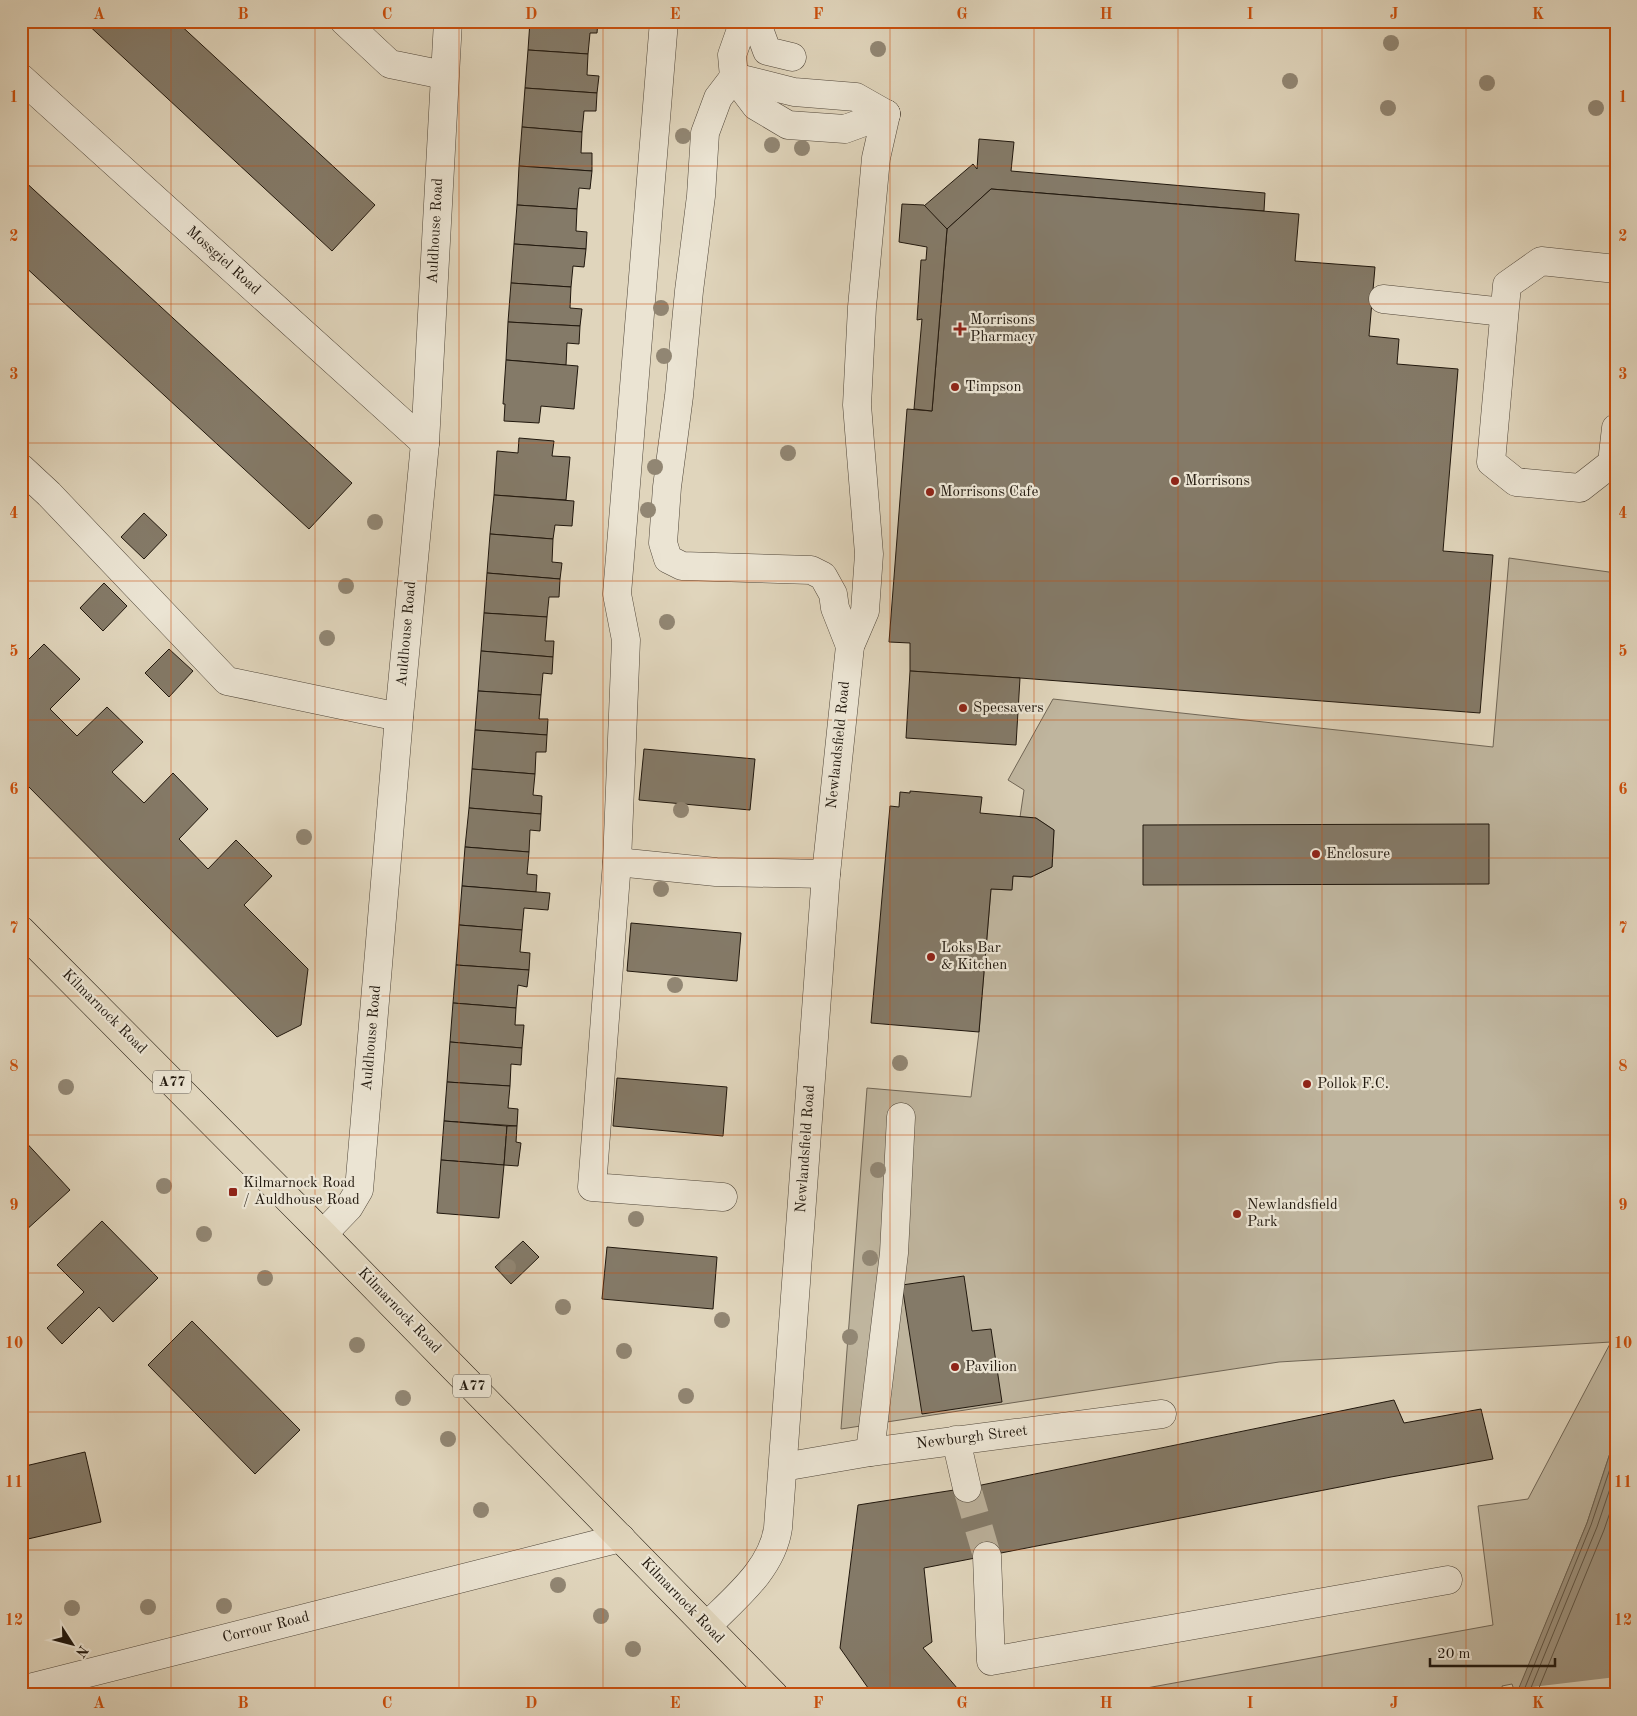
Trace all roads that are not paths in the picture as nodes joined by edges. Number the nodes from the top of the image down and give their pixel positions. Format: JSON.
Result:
{"nodes":[{"id":1,"x":344,"y":21,"type":"edge"},
{"id":2,"x":448,"y":21,"type":"edge"},
{"id":3,"x":664,"y":21,"type":"edge"},
{"id":4,"x":744,"y":21,"type":"edge"},
{"id":5,"x":756,"y":21,"type":"edge"},
{"id":6,"x":792,"y":57,"type":"dead end"},
{"id":7,"x":444,"y":74,"type":"junction"},
{"id":8,"x":734,"y":77,"type":"junction"},
{"id":9,"x":21,"y":78,"type":"edge"},
{"id":10,"x":1616,"y":269,"type":"edge"},
{"id":11,"x":1383,"y":299,"type":"dead end"},
{"id":12,"x":1504,"y":312,"type":"junction"},
{"id":13,"x":1616,"y":428,"type":"edge"},
{"id":14,"x":425,"y":443,"type":"junction"},
{"id":15,"x":21,"y":468,"type":"edge"},
{"id":16,"x":850,"y":646,"type":"junction"},
{"id":17,"x":399,"y":717,"type":"junction"},
{"id":18,"x":617,"y":862,"type":"junction"},
{"id":19,"x":826,"y":874,"type":"junction"},
{"id":20,"x":21,"y":930,"type":"edge"},
{"id":21,"x":902,"y":1117,"type":"dead end"},
{"id":22,"x":723,"y":1197,"type":"dead end"},
{"id":23,"x":323,"y":1234,"type":"junction"},
{"id":24,"x":1162,"y":1414,"type":"dead end"},
{"id":25,"x":956,"y":1440,"type":"junction"},
{"id":26,"x":870,"y":1452,"type":"junction"},
{"id":27,"x":783,"y":1467,"type":"junction"},
{"id":28,"x":967,"y":1488,"type":"tunnel mouth"},
{"id":29,"x":621,"y":1538,"type":"junction"},
{"id":30,"x":987,"y":1556,"type":"tunnel mouth"},
{"id":31,"x":1448,"y":1580,"type":"dead end"},
{"id":32,"x":707,"y":1626,"type":"junction"},
{"id":33,"x":21,"y":1690,"type":"edge"},
{"id":34,"x":774,"y":1695,"type":"edge"}],
"edges":[{"from":1,"to":7,"type":"street"},
{"from":2,"to":7,"type":"street","name":"Auldhouse Road"},
{"from":3,"to":18,"type":"street"},
{"from":4,"to":8,"type":"street"},
{"from":5,"to":6,"type":"street"},
{"from":7,"to":14,"type":"street","name":"Auldhouse Road"},
{"from":8,"to":16,"type":"street"},
{"from":8,"to":16,"type":"street"},
{"from":9,"to":14,"type":"street","name":"Mossgiel Road"},
{"from":10,"to":12,"type":"street"},
{"from":11,"to":12,"type":"street"},
{"from":12,"to":13,"type":"street"},
{"from":14,"to":17,"type":"street","name":"Auldhouse Road"},
{"from":15,"to":17,"type":"street"},
{"from":16,"to":19,"type":"street","name":"Newlandsfield Road"},
{"from":17,"to":23,"type":"street","name":"Auldhouse Road"},
{"from":18,"to":19,"type":"street"},
{"from":18,"to":22,"type":"street"},
{"from":19,"to":27,"type":"street","name":"Newlandsfield Road"},
{"from":20,"to":23,"type":"main road","name":"Kilmarnock Road","number":"A77"},
{"from":21,"to":26,"type":"street"},
{"from":23,"to":29,"type":"main road","name":"Kilmarnock Road","number":"A77"},
{"from":24,"to":25,"type":"street","name":"Newburgh Street"},
{"from":25,"to":26,"type":"street","name":"Newburgh Street"},
{"from":25,"to":28,"type":"street"},
{"from":26,"to":27,"type":"street","name":"Newburgh Street"},
{"from":27,"to":32,"type":"street","name":"Newlandsfield Road"},
{"from":29,"to":32,"type":"main road","name":"Kilmarnock Road","number":"A77"},
{"from":29,"to":33,"type":"street","name":"Corrour Road"},
{"from":30,"to":31,"type":"street"},
{"from":32,"to":34,"type":"main road","name":"Kilmarnock Road","number":"A77"}]}
